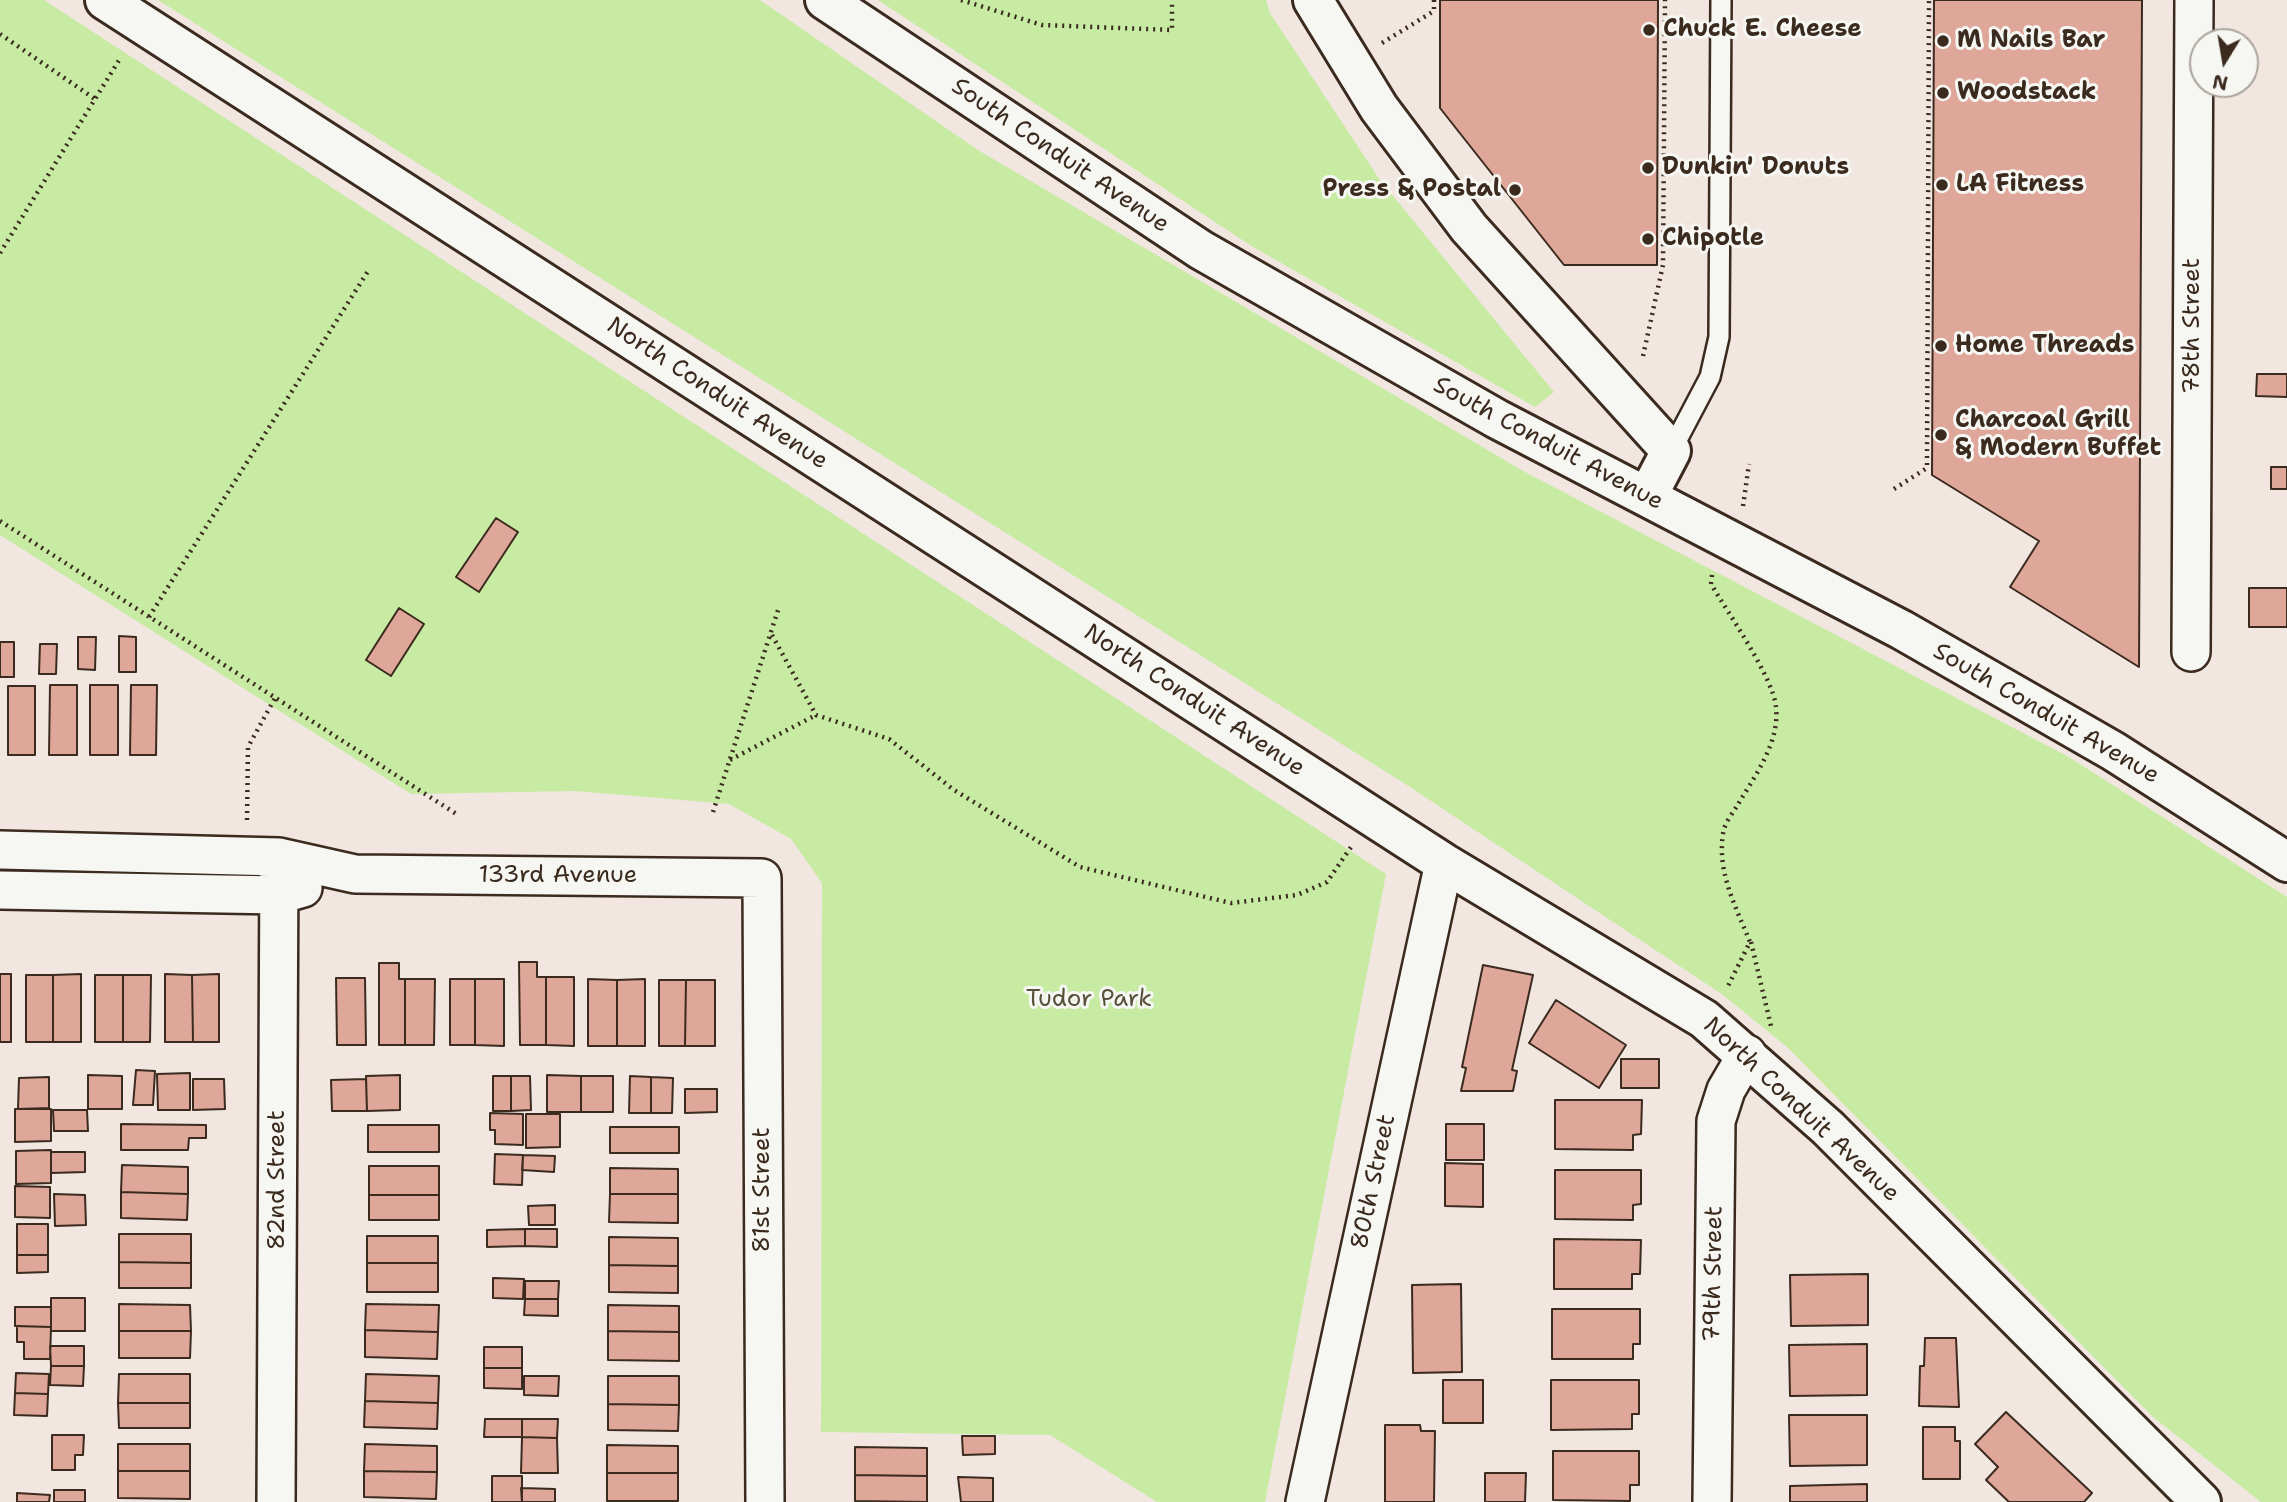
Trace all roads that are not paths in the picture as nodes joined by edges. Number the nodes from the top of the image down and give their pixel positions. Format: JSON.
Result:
{"nodes":[{"id":1,"x":105,"y":0,"type":"edge"},
{"id":2,"x":825,"y":0,"type":"edge"},
{"id":3,"x":1313,"y":0,"type":"edge"},
{"id":4,"x":1721,"y":0,"type":"edge"},
{"id":5,"x":2194,"y":0,"type":"edge"},
{"id":6,"x":1671,"y":451,"type":"junction"},
{"id":7,"x":1647,"y":497,"type":"junction"},
{"id":8,"x":2191,"y":652,"type":"dead end"},
{"id":9,"x":0,"y":850,"type":"edge"},
{"id":10,"x":279,"y":857,"type":"junction"},
{"id":11,"x":2287,"y":862,"type":"edge"},
{"id":12,"x":1444,"y":863,"type":"junction"},
{"id":13,"x":355,"y":874,"type":"junction"},
{"id":14,"x":762,"y":878,"type":"joint"},
{"id":15,"x":0,"y":890,"type":"edge"},
{"id":16,"x":279,"y":895,"type":"junction"},
{"id":17,"x":1760,"y":1045,"type":"junction"},
{"id":18,"x":2193,"y":1499,"type":"edge"},
{"id":19,"x":276,"y":1502,"type":"edge"},
{"id":20,"x":765,"y":1502,"type":"edge"},
{"id":21,"x":1306,"y":1502,"type":"edge"},
{"id":22,"x":1712,"y":1502,"type":"edge"}],
"edges":[{"from":1,"to":12,"type":"main road","name":"North Conduit Avenue"},
{"from":2,"to":7,"type":"main road","name":"South Conduit Avenue"},
{"from":3,"to":6,"type":"main road"},
{"from":4,"to":6,"type":"lane"},
{"from":5,"to":8,"type":"street","name":"78th Street"},
{"from":6,"to":7,"type":"main road"},
{"from":7,"to":11,"type":"main road","name":"South Conduit Avenue"},
{"from":9,"to":10,"type":"street","name":"133rd Avenue"},
{"from":10,"to":13,"type":"street","name":"133rd Avenue"},
{"from":10,"to":16,"type":"street","name":"82nd Street"},
{"from":12,"to":17,"type":"main road","name":"North Conduit Avenue"},
{"from":12,"to":21,"type":"street","name":"80th Street"},
{"from":13,"to":14,"type":"street","name":"133rd Avenue"},
{"from":13,"to":16,"type":"street","name":"133rd Avenue"},
{"from":14,"to":20,"type":"street","name":"81st Street"},
{"from":15,"to":16,"type":"street","name":"133rd Avenue"},
{"from":16,"to":19,"type":"street","name":"82nd Street"},
{"from":17,"to":18,"type":"main road","name":"North Conduit Avenue"},
{"from":17,"to":22,"type":"street","name":"79th Street"}]}
